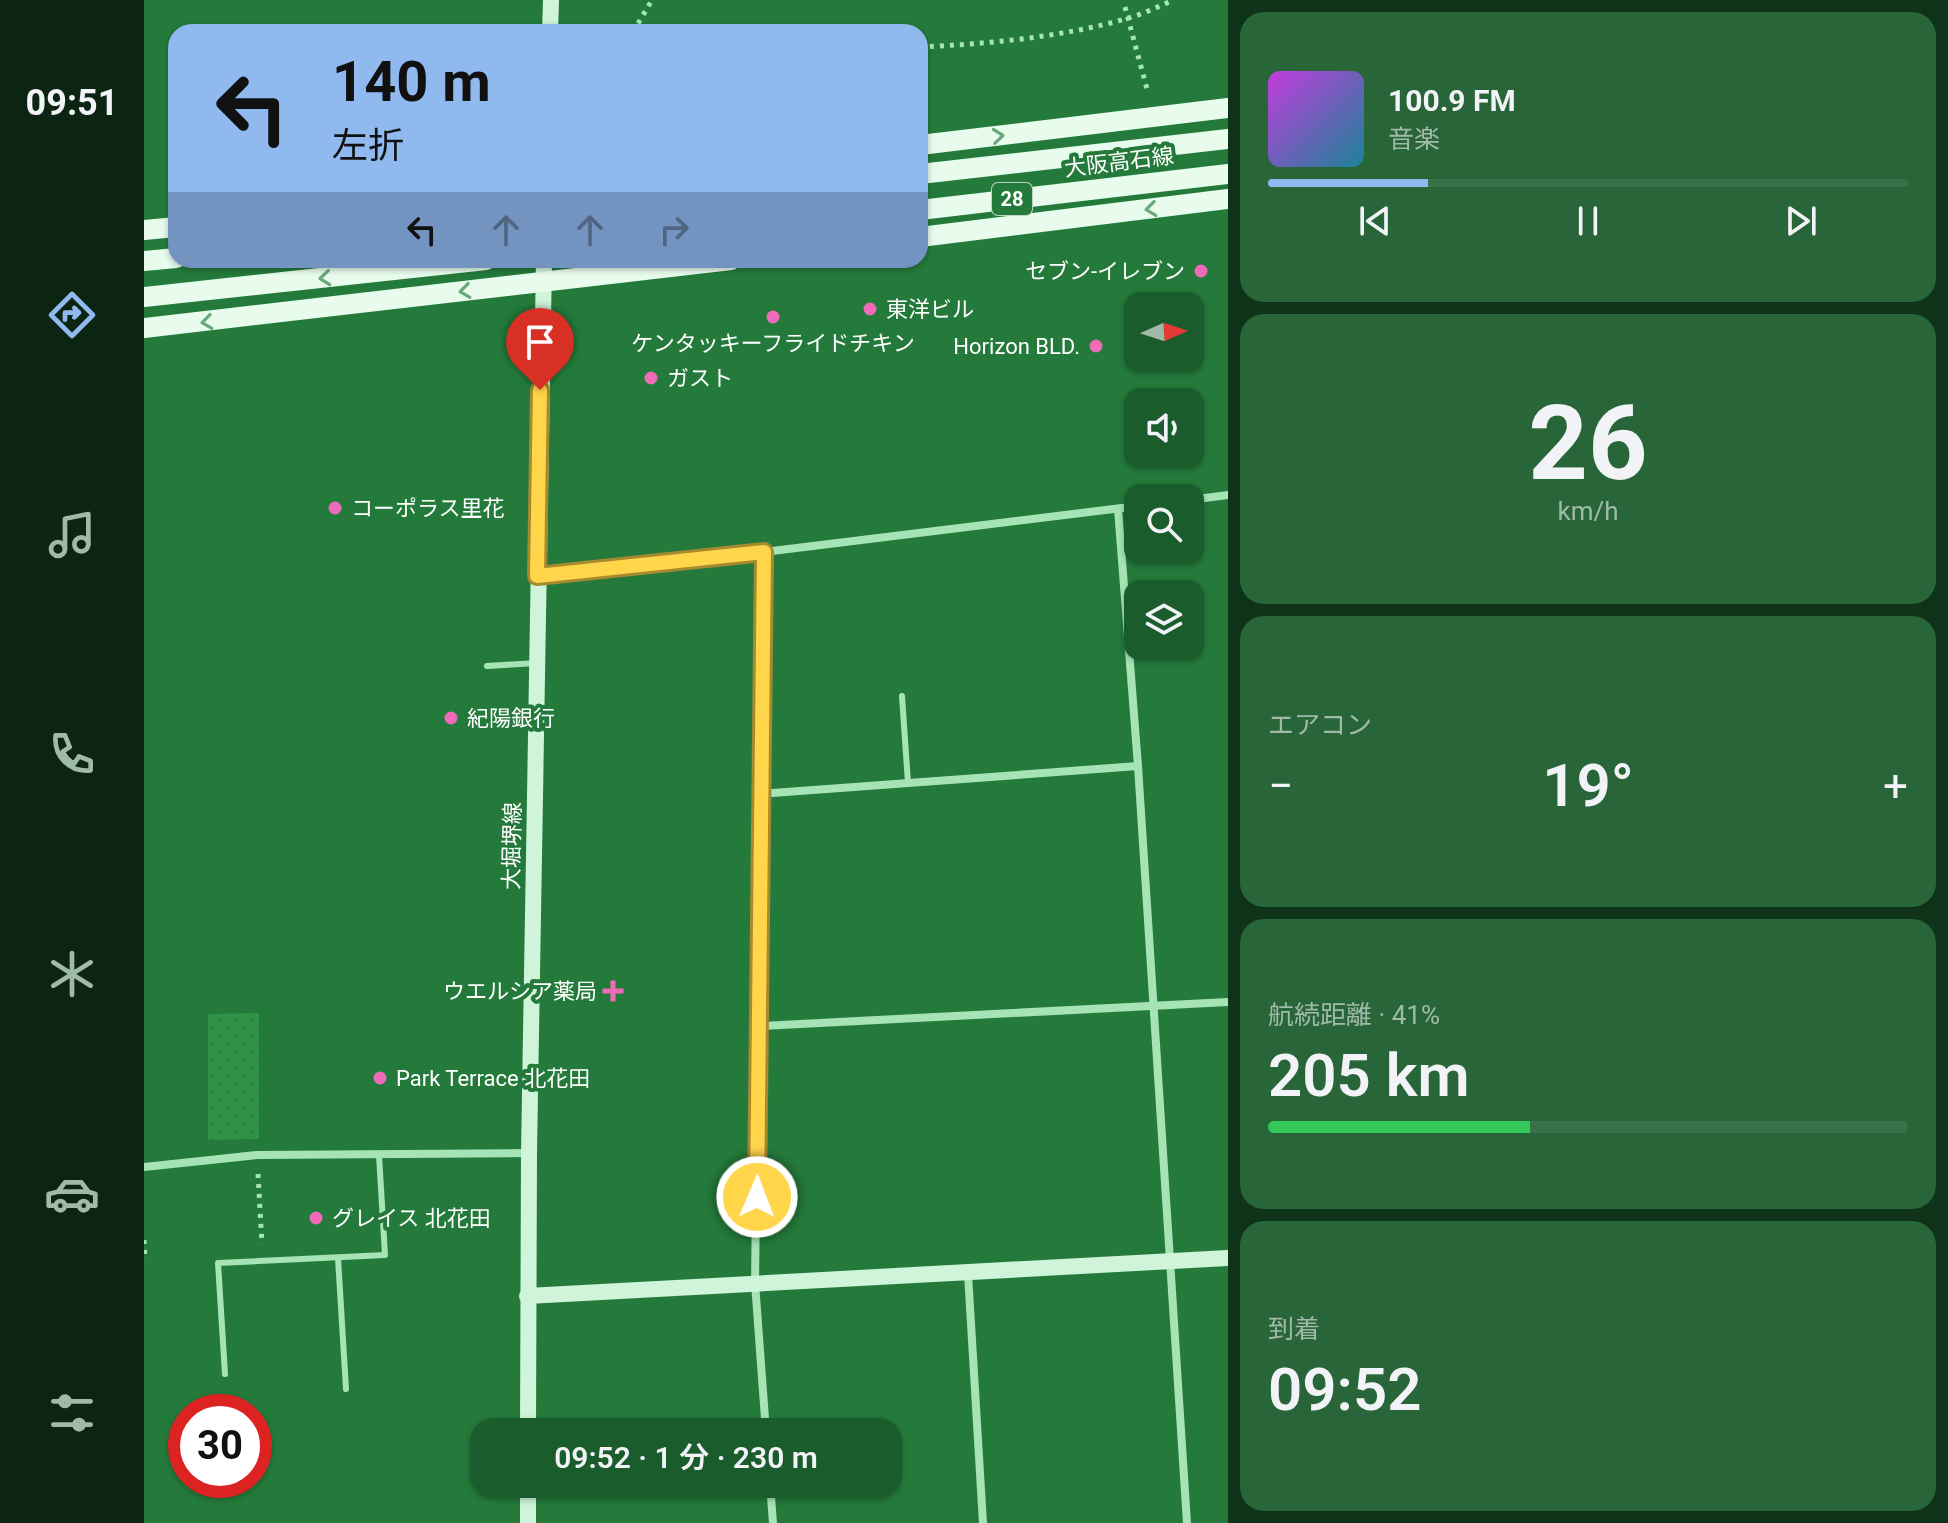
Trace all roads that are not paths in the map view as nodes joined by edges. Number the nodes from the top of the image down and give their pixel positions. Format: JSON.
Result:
{"nodes":[{"id":1,"x":551,"y":0,"type":"edge"},
{"id":2,"x":550,"y":24,"type":"edge"},
{"id":3,"x":1228,"y":108,"type":"edge"},
{"id":4,"x":1228,"y":139,"type":"edge"},
{"id":5,"x":928,"y":144,"type":"edge"},
{"id":6,"x":928,"y":173,"type":"edge"},
{"id":7,"x":1228,"y":174,"type":"edge"},
{"id":8,"x":1228,"y":199,"type":"edge"},
{"id":9,"x":928,"y":209,"type":"edge"},
{"id":10,"x":168,"y":228,"type":"edge"},
{"id":11,"x":144,"y":230,"type":"edge"},
{"id":12,"x":928,"y":236,"type":"edge"},
{"id":13,"x":168,"y":259,"type":"edge"},
{"id":14,"x":144,"y":261,"type":"edge"},
{"id":15,"x":412,"y":268,"type":"edge"},
{"id":16,"x":543,"y":268,"type":"edge"},
{"id":17,"x":662,"y":268,"type":"edge"},
{"id":18,"x":542,"y":282,"type":"junction"},
{"id":19,"x":144,"y":297,"type":"edge"},
{"id":20,"x":144,"y":328,"type":"edge"},
{"id":21,"x":1228,"y":495,"type":"edge"},
{"id":22,"x":1204,"y":498,"type":"edge"},
{"id":23,"x":1124,"y":508,"type":"edge"},
{"id":24,"x":1118,"y":509,"type":"junction"},
{"id":25,"x":764,"y":552,"type":"junction"},
{"id":26,"x":537,"y":576,"type":"junction"},
{"id":27,"x":537,"y":663,"type":"junction"},
{"id":28,"x":487,"y":666,"type":"dead end"},
{"id":29,"x":902,"y":696,"type":"dead end"},
{"id":30,"x":1138,"y":766,"type":"junction"},
{"id":31,"x":908,"y":783,"type":"junction"},
{"id":32,"x":760,"y":794,"type":"junction"},
{"id":33,"x":1228,"y":1002,"type":"edge"},
{"id":34,"x":1153,"y":1007,"type":"junction"},
{"id":35,"x":760,"y":1026,"type":"junction"},
{"id":36,"x":529,"y":1153,"type":"junction"},
{"id":37,"x":379,"y":1155,"type":"junction"},
{"id":38,"x":144,"y":1167,"type":"edge"},
{"id":39,"x":338,"y":1258,"type":"junction"},
{"id":40,"x":1228,"y":1258,"type":"edge"},
{"id":41,"x":1171,"y":1262,"type":"junction"},
{"id":42,"x":968,"y":1274,"type":"junction"},
{"id":43,"x":755,"y":1283,"type":"junction"},
{"id":44,"x":527,"y":1296,"type":"junction"},
{"id":45,"x":225,"y":1374,"type":"dead end"},
{"id":46,"x":346,"y":1389,"type":"dead end"},
{"id":47,"x":528,"y":1418,"type":"edge"},
{"id":48,"x":765,"y":1418,"type":"edge"},
{"id":49,"x":528,"y":1498,"type":"edge"},
{"id":50,"x":771,"y":1498,"type":"edge"},
{"id":51,"x":528,"y":1523,"type":"edge"},
{"id":52,"x":773,"y":1523,"type":"edge"},
{"id":53,"x":983,"y":1523,"type":"edge"},
{"id":54,"x":1187,"y":1523,"type":"edge"}],
"edges":[{"from":1,"to":2,"type":"main road"},
{"from":5,"to":3,"type":"main road","one_way":true},
{"from":4,"to":6,"type":"main road","name":"大阪高石線","number":"28"},
{"from":7,"to":9,"type":"main road","name":"大阪高石線","number":"28"},
{"from":8,"to":12,"type":"main road","one_way":true},
{"from":10,"to":11,"type":"main road"},
{"from":13,"to":14,"type":"main road"},
{"from":15,"to":19,"type":"main road","one_way":true},
{"from":16,"to":18,"type":"main road","name":"大堀堺線"},
{"from":17,"to":18,"type":"main road"},
{"from":18,"to":20,"type":"main road","one_way":true},
{"from":18,"to":26,"type":"main road","name":"大堀堺線"},
{"from":21,"to":22,"type":"street"},
{"from":23,"to":24,"type":"street"},
{"from":24,"to":25,"type":"street"},
{"from":24,"to":30,"type":"street"},
{"from":25,"to":26,"type":"street"},
{"from":25,"to":32,"type":"street"},
{"from":26,"to":27,"type":"main road","name":"大堀堺線"},
{"from":27,"to":28,"type":"lane"},
{"from":27,"to":36,"type":"main road","name":"大堀堺線"},
{"from":29,"to":31,"type":"lane"},
{"from":30,"to":31,"type":"street"},
{"from":30,"to":34,"type":"street"},
{"from":31,"to":32,"type":"street"},
{"from":32,"to":35,"type":"street"},
{"from":33,"to":34,"type":"street"},
{"from":34,"to":35,"type":"street"},
{"from":34,"to":41,"type":"street"},
{"from":35,"to":43,"type":"street"},
{"from":36,"to":37,"type":"street"},
{"from":36,"to":44,"type":"main road","name":"大堀堺線"},
{"from":37,"to":38,"type":"street"},
{"from":37,"to":39,"type":"lane"},
{"from":39,"to":45,"type":"lane"},
{"from":39,"to":46,"type":"lane"},
{"from":40,"to":41,"type":"main road"},
{"from":41,"to":42,"type":"main road"},
{"from":41,"to":54,"type":"street"},
{"from":42,"to":43,"type":"main road"},
{"from":42,"to":53,"type":"street"},
{"from":43,"to":44,"type":"main road"},
{"from":43,"to":48,"type":"street"},
{"from":44,"to":47,"type":"main road","name":"大堀堺線"},
{"from":49,"to":51,"type":"main road"},
{"from":50,"to":52,"type":"street"}]}
